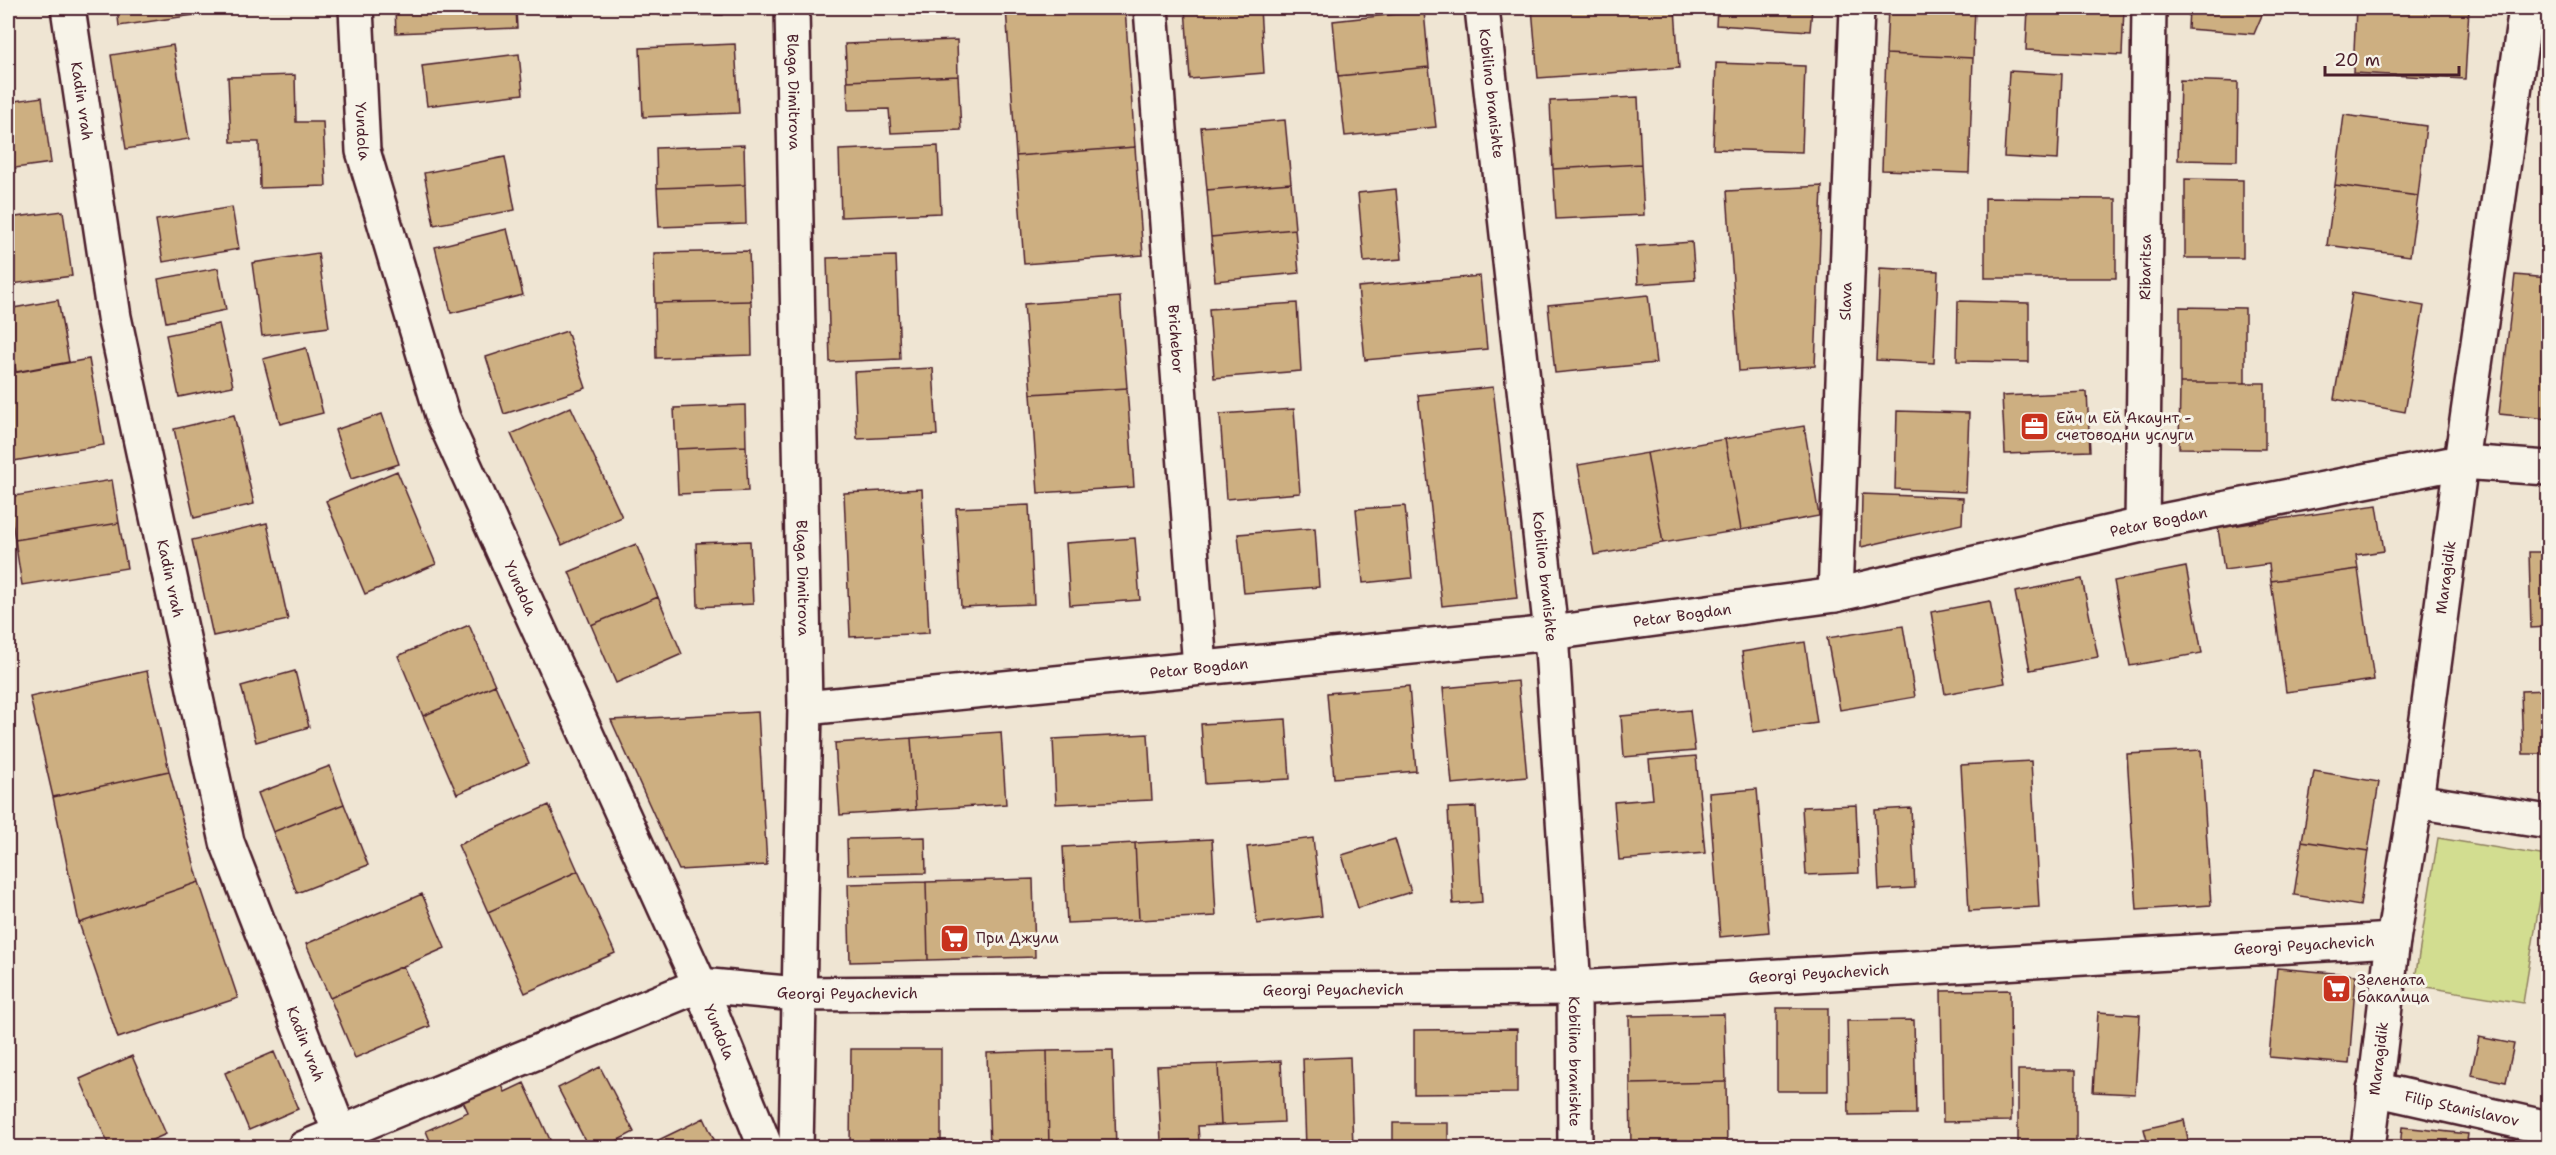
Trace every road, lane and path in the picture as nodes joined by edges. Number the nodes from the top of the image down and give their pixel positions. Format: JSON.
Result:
{"nodes":[{"id":1,"x":68,"y":8,"type":"edge"},
{"id":2,"x":356,"y":8,"type":"edge"},
{"id":3,"x":792,"y":8,"type":"edge"},
{"id":4,"x":1151,"y":8,"type":"edge"},
{"id":5,"x":1482,"y":8,"type":"edge"},
{"id":6,"x":1857,"y":8,"type":"edge"},
{"id":7,"x":2150,"y":8,"type":"edge"},
{"id":8,"x":2526,"y":8,"type":"edge"},
{"id":9,"x":2461,"y":462,"type":"junction"},
{"id":10,"x":2548,"y":468,"type":"edge"},
{"id":11,"x":2142,"y":525,"type":"junction"},
{"id":12,"x":1835,"y":595,"type":"junction"},
{"id":13,"x":1551,"y":633,"type":"junction"},
{"id":14,"x":1200,"y":668,"type":"junction"},
{"id":15,"x":805,"y":708,"type":"junction"},
{"id":16,"x":2416,"y":801,"type":"junction"},
{"id":17,"x":2548,"y":822,"type":"edge"},
{"id":18,"x":2393,"y":940,"type":"junction"},
{"id":19,"x":700,"y":985,"type":"junction"},
{"id":20,"x":1574,"y":988,"type":"junction"},
{"id":21,"x":797,"y":994,"type":"junction"},
{"id":22,"x":2374,"y":1089,"type":"junction"},
{"id":23,"x":2548,"y":1128,"type":"edge"},
{"id":24,"x":340,"y":1132,"type":"junction"},
{"id":25,"x":304,"y":1148,"type":"edge"},
{"id":26,"x":766,"y":1148,"type":"edge"},
{"id":27,"x":796,"y":1148,"type":"edge"},
{"id":28,"x":1575,"y":1148,"type":"edge"},
{"id":29,"x":2368,"y":1148,"type":"edge"}],
"edges":[{"from":1,"to":24,"type":"street","name":"Kadin vrah"},
{"from":2,"to":19,"type":"street","name":"Yundola"},
{"from":3,"to":15,"type":"street","name":"Blaga Dimitrova"},
{"from":4,"to":14,"type":"street","name":"Brichebor"},
{"from":5,"to":13,"type":"street","name":"Kobilino branishte"},
{"from":6,"to":12,"type":"street","name":"Slava"},
{"from":7,"to":11,"type":"street","name":"Ribaritsa"},
{"from":8,"to":9,"type":"street","name":"Maragidik"},
{"from":9,"to":10,"type":"street","name":"Petar Bogdan"},
{"from":9,"to":11,"type":"street","name":"Petar Bogdan"},
{"from":9,"to":16,"type":"street","name":"Maragidik"},
{"from":11,"to":12,"type":"street","name":"Petar Bogdan"},
{"from":12,"to":13,"type":"street","name":"Petar Bogdan"},
{"from":13,"to":14,"type":"street","name":"Petar Bogdan"},
{"from":13,"to":20,"type":"street","name":"Kobilino branishte"},
{"from":14,"to":15,"type":"street","name":"Petar Bogdan"},
{"from":15,"to":21,"type":"street","name":"Blaga Dimitrova"},
{"from":16,"to":17,"type":"street"},
{"from":16,"to":18,"type":"street","name":"Maragidik"},
{"from":18,"to":20,"type":"street","name":"Georgi Peyachevich"},
{"from":18,"to":22,"type":"street","name":"Maragidik"},
{"from":19,"to":21,"type":"street","name":"Georgi Peyachevich"},
{"from":19,"to":24,"type":"street","name":"Georgi Peyachevich"},
{"from":19,"to":26,"type":"street","name":"Yundola"},
{"from":20,"to":21,"type":"street","name":"Georgi Peyachevich"},
{"from":20,"to":28,"type":"street","name":"Kobilino branishte"},
{"from":21,"to":27,"type":"street","name":"Blaga Dimitrova"},
{"from":22,"to":23,"type":"street","name":"Filip Stanislavov"},
{"from":22,"to":29,"type":"street","name":"Maragidik"},
{"from":24,"to":25,"type":"street","name":"Georgi Peyachevich"}]}
